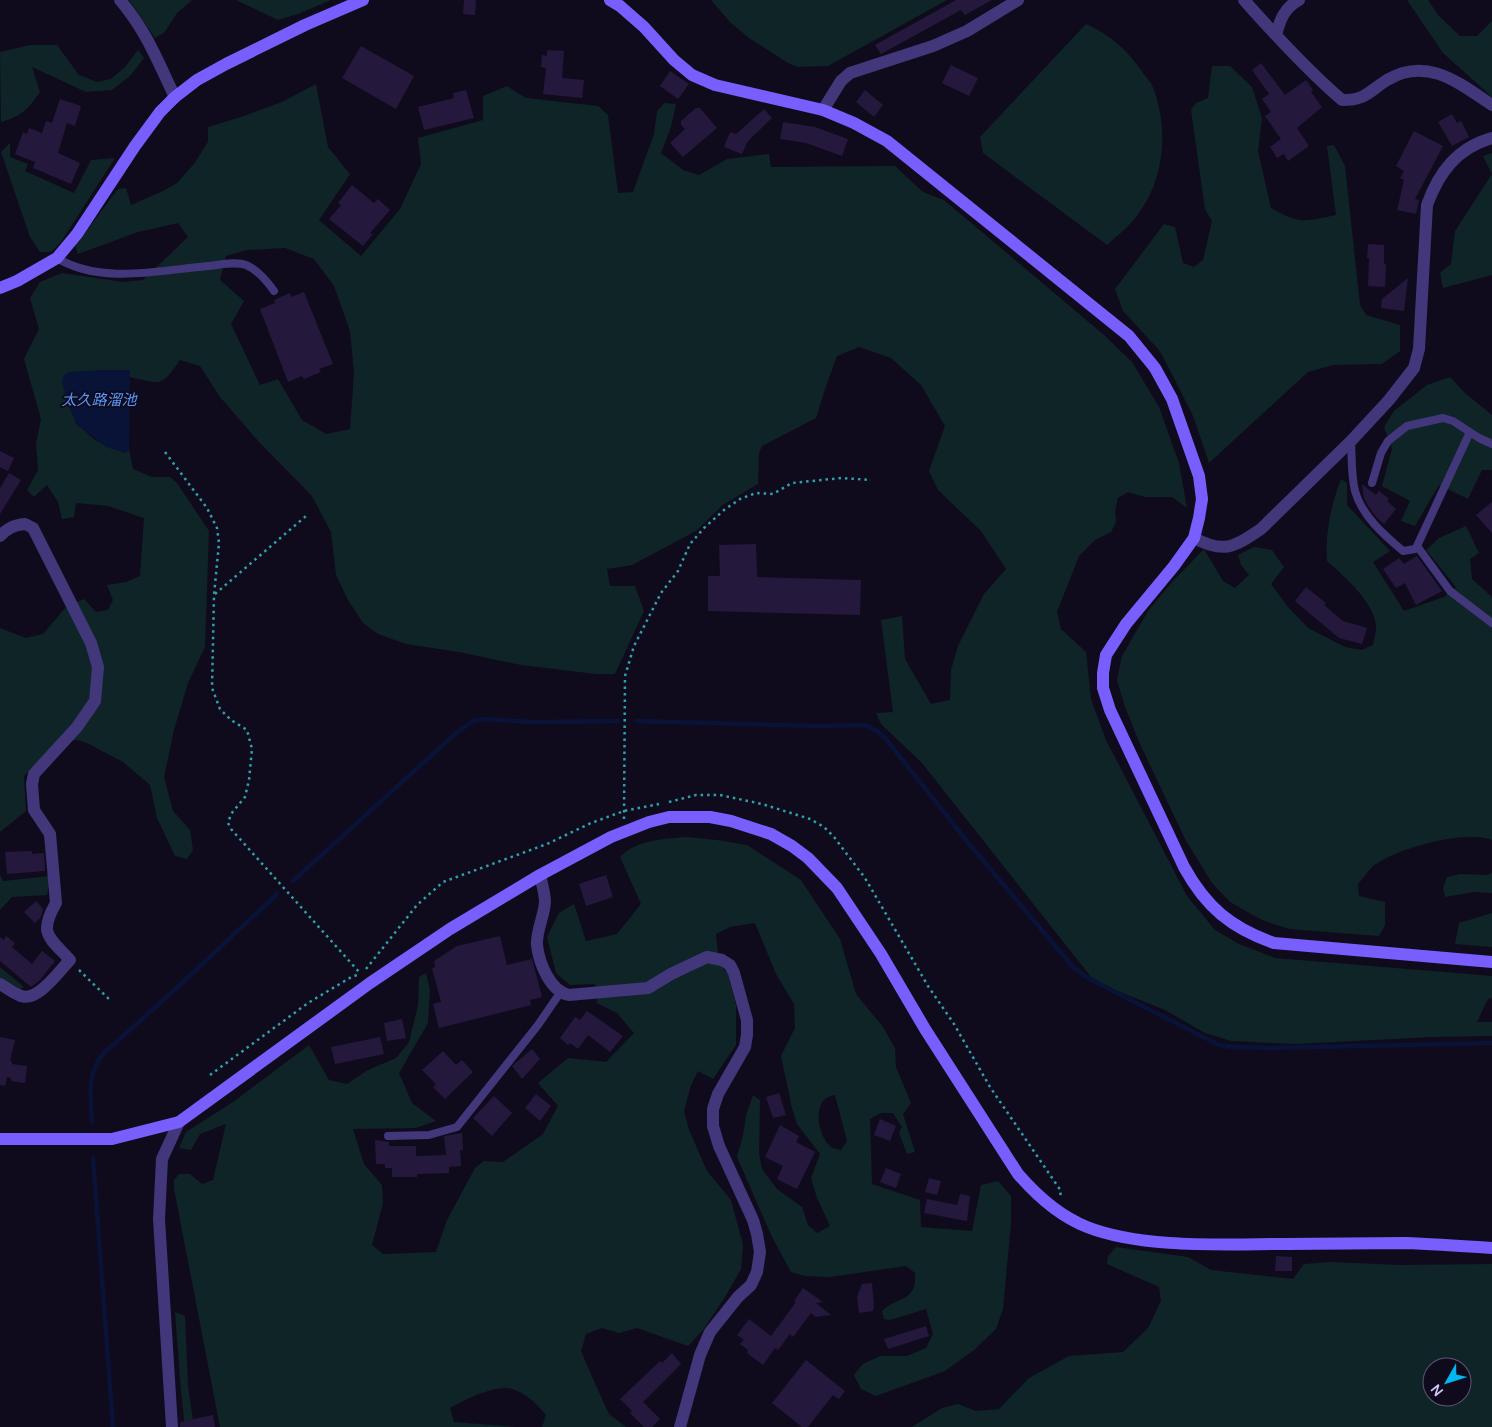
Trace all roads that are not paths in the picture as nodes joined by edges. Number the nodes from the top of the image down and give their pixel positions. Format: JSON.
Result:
{"nodes":[{"id":1,"x":120,"y":0,"type":"edge"},
{"id":2,"x":363,"y":0,"type":"edge"},
{"id":3,"x":610,"y":0,"type":"edge"},
{"id":4,"x":1018,"y":0,"type":"edge"},
{"id":5,"x":1244,"y":0,"type":"edge"},
{"id":6,"x":1299,"y":0,"type":"edge"},
{"id":7,"x":1276,"y":35,"type":"junction"},
{"id":8,"x":175,"y":97,"type":"junction"},
{"id":9,"x":1492,"y":105,"type":"edge"},
{"id":10,"x":823,"y":110,"type":"junction"},
{"id":11,"x":1492,"y":138,"type":"edge"},
{"id":12,"x":57,"y":258,"type":"junction"},
{"id":13,"x":0,"y":288,"type":"edge"},
{"id":14,"x":274,"y":291,"type":"dead end"},
{"id":15,"x":1470,"y":432,"type":"junction"},
{"id":16,"x":1351,"y":441,"type":"junction"},
{"id":17,"x":1492,"y":444,"type":"edge"},
{"id":18,"x":1372,"y":483,"type":"dead end"},
{"id":19,"x":0,"y":536,"type":"edge"},
{"id":20,"x":1194,"y":538,"type":"junction"},
{"id":21,"x":1417,"y":546,"type":"junction"},
{"id":22,"x":1492,"y":623,"type":"edge"},
{"id":23,"x":540,"y":875,"type":"junction"},
{"id":24,"x":1492,"y":962,"type":"edge"},
{"id":25,"x":0,"y":984,"type":"edge"},
{"id":26,"x":560,"y":993,"type":"junction"},
{"id":27,"x":179,"y":1122,"type":"junction"},
{"id":28,"x":388,"y":1136,"type":"dead end"},
{"id":29,"x":0,"y":1140,"type":"edge"},
{"id":30,"x":1492,"y":1248,"type":"edge"},
{"id":31,"x":172,"y":1427,"type":"edge"},
{"id":32,"x":680,"y":1427,"type":"edge"}],
"edges":[{"from":1,"to":8,"type":"street"},
{"from":2,"to":8,"type":"street"},
{"from":3,"to":10,"type":"street"},
{"from":4,"to":10,"type":"street"},
{"from":5,"to":7,"type":"street"},
{"from":6,"to":7,"type":"street"},
{"from":7,"to":9,"type":"street"},
{"from":8,"to":12,"type":"street"},
{"from":10,"to":20,"type":"street"},
{"from":11,"to":16,"type":"street"},
{"from":12,"to":13,"type":"street"},
{"from":12,"to":14,"type":"lane"},
{"from":15,"to":17,"type":"lane"},
{"from":15,"to":18,"type":"lane"},
{"from":15,"to":21,"type":"lane"},
{"from":16,"to":20,"type":"street"},
{"from":16,"to":21,"type":"lane"},
{"from":19,"to":25,"type":"street"},
{"from":20,"to":24,"type":"street"},
{"from":21,"to":22,"type":"lane"},
{"from":23,"to":26,"type":"street"},
{"from":23,"to":27,"type":"street"},
{"from":23,"to":30,"type":"street"},
{"from":26,"to":28,"type":"lane"},
{"from":26,"to":32,"type":"street"},
{"from":27,"to":29,"type":"street"},
{"from":27,"to":31,"type":"street"}]}
